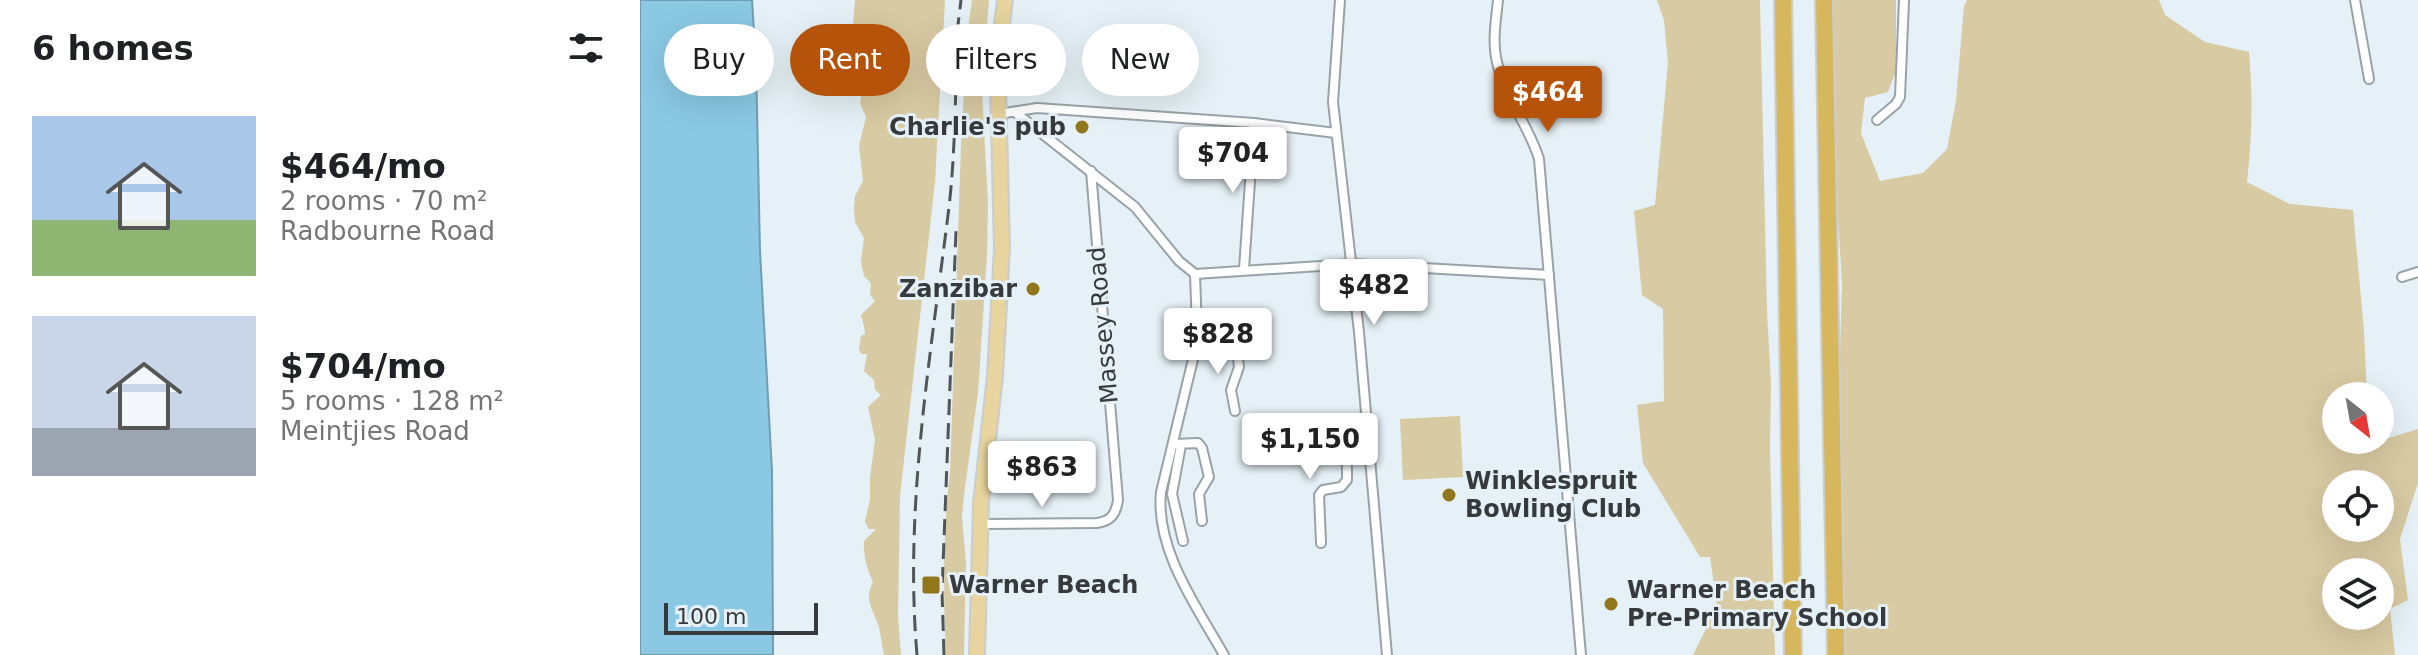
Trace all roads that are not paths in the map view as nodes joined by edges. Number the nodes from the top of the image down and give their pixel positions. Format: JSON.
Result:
{"nodes":[{"id":1,"x":1005,"y":0,"type":"edge"},
{"id":2,"x":1340,"y":0,"type":"edge"},
{"id":3,"x":1498,"y":0,"type":"edge"},
{"id":4,"x":1783,"y":0,"type":"edge"},
{"id":5,"x":1824,"y":0,"type":"edge"},
{"id":6,"x":1904,"y":0,"type":"edge"},
{"id":7,"x":2355,"y":0,"type":"edge"},
{"id":8,"x":2369,"y":79,"type":"dead end"},
{"id":9,"x":1016,"y":113,"type":"junction"},
{"id":10,"x":998,"y":114,"type":"junction"},
{"id":11,"x":1877,"y":120,"type":"dead end"},
{"id":12,"x":1254,"y":123,"type":"junction"},
{"id":13,"x":1336,"y":133,"type":"junction"},
{"id":14,"x":1091,"y":171,"type":"junction"},
{"id":15,"x":1352,"y":264,"type":"junction"},
{"id":16,"x":1244,"y":269,"type":"junction"},
{"id":17,"x":2418,"y":272,"type":"edge"},
{"id":18,"x":1195,"y":274,"type":"junction"},
{"id":19,"x":1549,"y":275,"type":"junction"},
{"id":20,"x":2402,"y":277,"type":"dead end"},
{"id":21,"x":1197,"y":334,"type":"junction"},
{"id":22,"x":1235,"y":411,"type":"dead end"},
{"id":23,"x":1368,"y":432,"type":"junction"},
{"id":24,"x":1177,"y":444,"type":"junction"},
{"id":25,"x":1202,"y":521,"type":"dead end"},
{"id":26,"x":980,"y":524,"type":"junction"},
{"id":27,"x":1183,"y":541,"type":"dead end"},
{"id":28,"x":1321,"y":543,"type":"dead end"},
{"id":29,"x":977,"y":655,"type":"edge"},
{"id":30,"x":1224,"y":655,"type":"edge"},
{"id":31,"x":1387,"y":655,"type":"edge"},
{"id":32,"x":1581,"y":655,"type":"edge"},
{"id":33,"x":1793,"y":655,"type":"edge"},
{"id":34,"x":1836,"y":655,"type":"edge"}],
"edges":[{"from":1,"to":10,"type":"main road"},
{"from":2,"to":13,"type":"street"},
{"from":3,"to":19,"type":"street"},
{"from":4,"to":33,"type":"highway"},
{"from":5,"to":34,"type":"highway"},
{"from":6,"to":11,"type":"street"},
{"from":7,"to":8,"type":"street"},
{"from":9,"to":10,"type":"street"},
{"from":9,"to":12,"type":"street"},
{"from":9,"to":14,"type":"street"},
{"from":10,"to":26,"type":"main road"},
{"from":12,"to":13,"type":"street"},
{"from":12,"to":16,"type":"street"},
{"from":13,"to":15,"type":"street"},
{"from":14,"to":18,"type":"street"},
{"from":14,"to":26,"type":"street","name":"Massey Road"},
{"from":15,"to":16,"type":"street"},
{"from":15,"to":19,"type":"street"},
{"from":15,"to":23,"type":"street"},
{"from":16,"to":18,"type":"street"},
{"from":17,"to":20,"type":"street"},
{"from":18,"to":21,"type":"street"},
{"from":19,"to":32,"type":"street"},
{"from":21,"to":22,"type":"street"},
{"from":21,"to":24,"type":"street"},
{"from":23,"to":28,"type":"street"},
{"from":23,"to":31,"type":"street"},
{"from":24,"to":25,"type":"street"},
{"from":24,"to":27,"type":"street"},
{"from":24,"to":30,"type":"street"},
{"from":26,"to":29,"type":"main road"}]}
